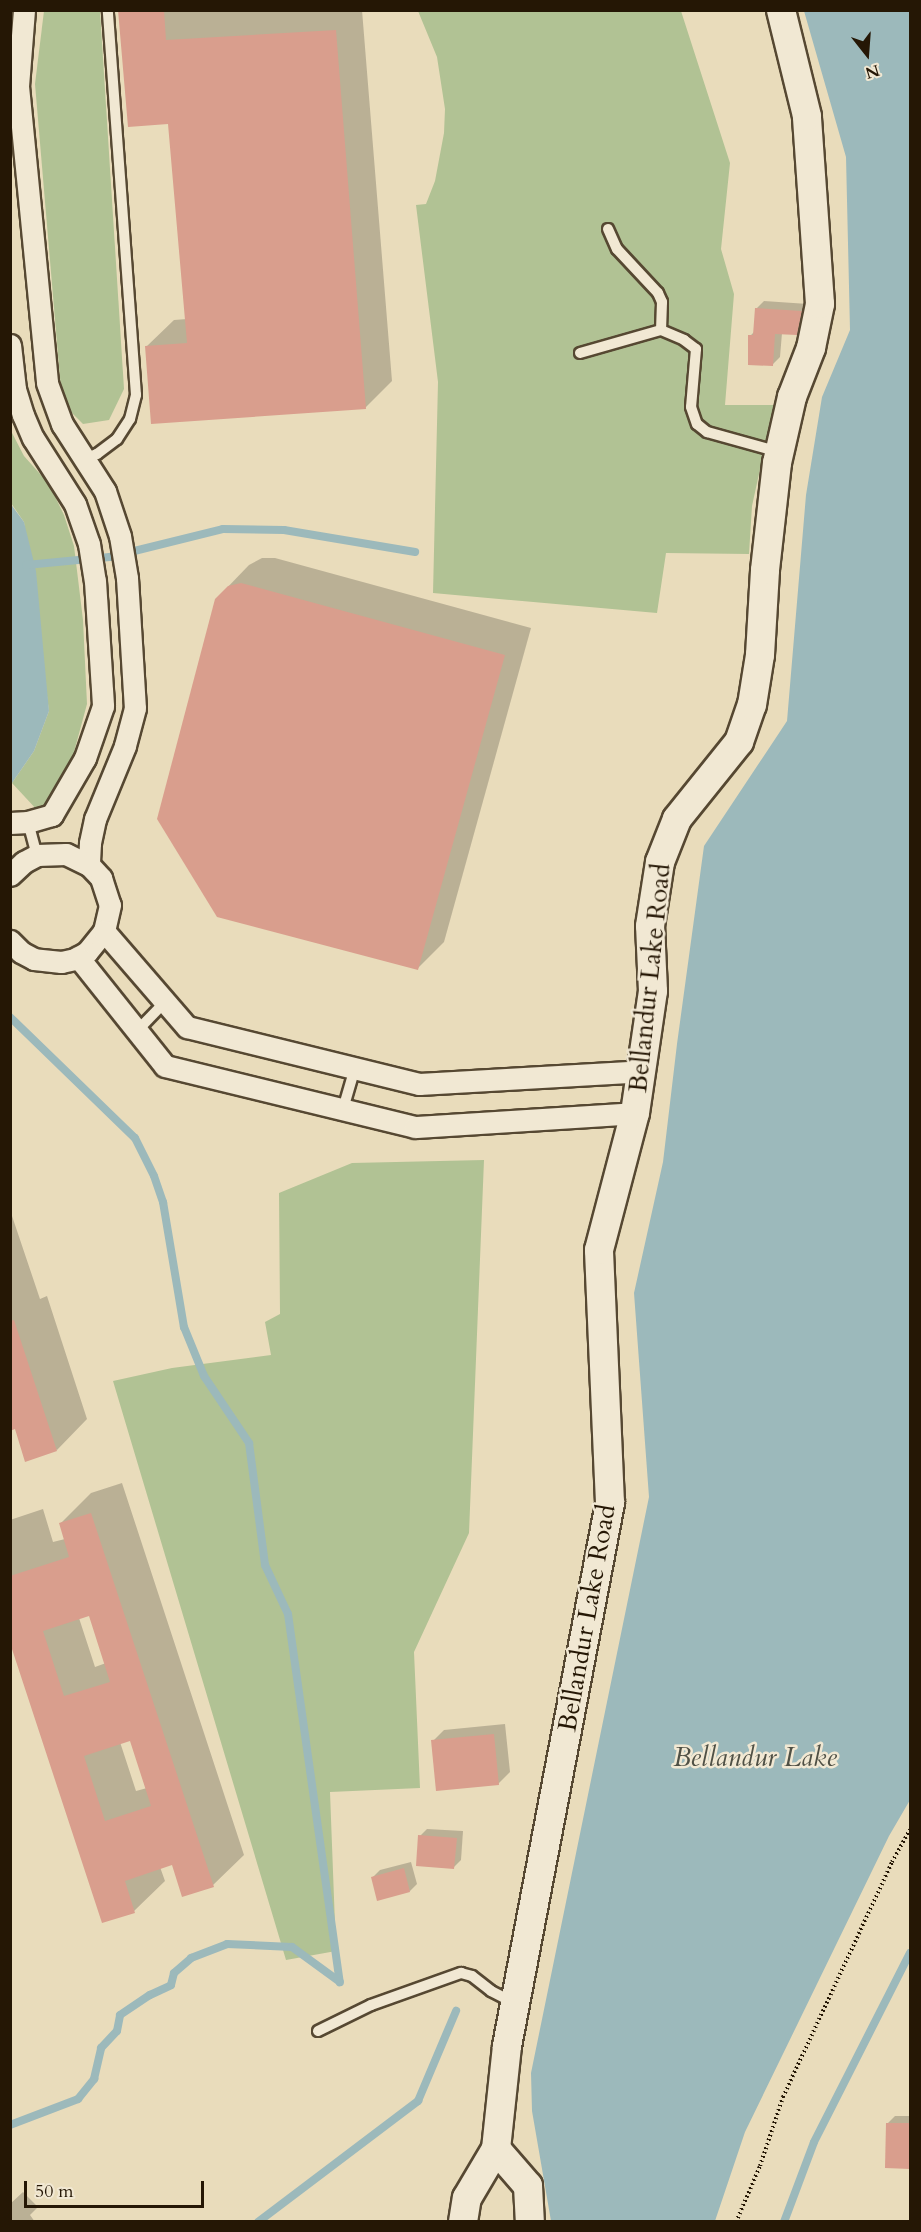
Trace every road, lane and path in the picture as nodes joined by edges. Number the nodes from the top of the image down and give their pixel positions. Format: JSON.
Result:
{"nodes":[{"id":1,"x":24,"y":10,"type":"edge"},
{"id":2,"x":108,"y":10,"type":"edge"},
{"id":3,"x":782,"y":10,"type":"edge"},
{"id":4,"x":608,"y":229,"type":"dead end"},
{"id":5,"x":661,"y":330,"type":"junction"},
{"id":6,"x":10,"y":345,"type":"edge"},
{"id":7,"x":580,"y":353,"type":"dead end"},
{"id":8,"x":780,"y":452,"type":"junction"},
{"id":9,"x":85,"y":459,"type":"junction"},
{"id":10,"x":19,"y":823,"type":"edge"},
{"id":11,"x":37,"y":855,"type":"junction"},
{"id":12,"x":89,"y":865,"type":"junction"},
{"id":13,"x":10,"y":875,"type":"edge"},
{"id":14,"x":104,"y":931,"type":"junction"},
{"id":15,"x":10,"y":941,"type":"edge"},
{"id":16,"x":78,"y":957,"type":"junction"},
{"id":17,"x":165,"y":1002,"type":"junction"},
{"id":18,"x":137,"y":1031,"type":"junction"},
{"id":19,"x":356,"y":1068,"type":"junction"},
{"id":20,"x":642,"y":1071,"type":"junction"},
{"id":21,"x":343,"y":1109,"type":"junction"},
{"id":22,"x":635,"y":1113,"type":"junction"},
{"id":23,"x":910,"y":1830,"type":"edge"},
{"id":24,"x":515,"y":2003,"type":"junction"},
{"id":25,"x":318,"y":2031,"type":"dead end"},
{"id":26,"x":496,"y":2149,"type":"junction"},
{"id":27,"x":463,"y":2222,"type":"edge"},
{"id":28,"x":530,"y":2222,"type":"edge"},
{"id":29,"x":736,"y":2222,"type":"edge"}],
"edges":[{"from":1,"to":9,"type":"street"},
{"from":2,"to":9,"type":"lane"},
{"from":3,"to":8,"type":"street","name":"Bellandur Lake Road"},
{"from":4,"to":5,"type":"lane"},
{"from":5,"to":7,"type":"lane"},
{"from":5,"to":8,"type":"lane"},
{"from":6,"to":10,"type":"street"},
{"from":8,"to":20,"type":"street","name":"Bellandur Lake Road"},
{"from":9,"to":12,"type":"street"},
{"from":10,"to":11,"type":"lane"},
{"from":11,"to":12,"type":"street"},
{"from":11,"to":13,"type":"street"},
{"from":12,"to":14,"type":"street"},
{"from":14,"to":16,"type":"street"},
{"from":14,"to":17,"type":"street"},
{"from":15,"to":16,"type":"street"},
{"from":16,"to":18,"type":"street"},
{"from":17,"to":18,"type":"lane"},
{"from":17,"to":19,"type":"street"},
{"from":18,"to":21,"type":"street"},
{"from":19,"to":20,"type":"street"},
{"from":19,"to":21,"type":"lane"},
{"from":20,"to":22,"type":"street","name":"Bellandur Lake Road"},
{"from":21,"to":22,"type":"street"},
{"from":22,"to":24,"type":"street","name":"Bellandur Lake Road"},
{"from":23,"to":29,"type":"path"},
{"from":24,"to":25,"type":"lane"},
{"from":24,"to":26,"type":"street","name":"Bellandur Lake Road"},
{"from":26,"to":27,"type":"street","name":"Bellandur Lake Road"},
{"from":26,"to":28,"type":"street"}]}
